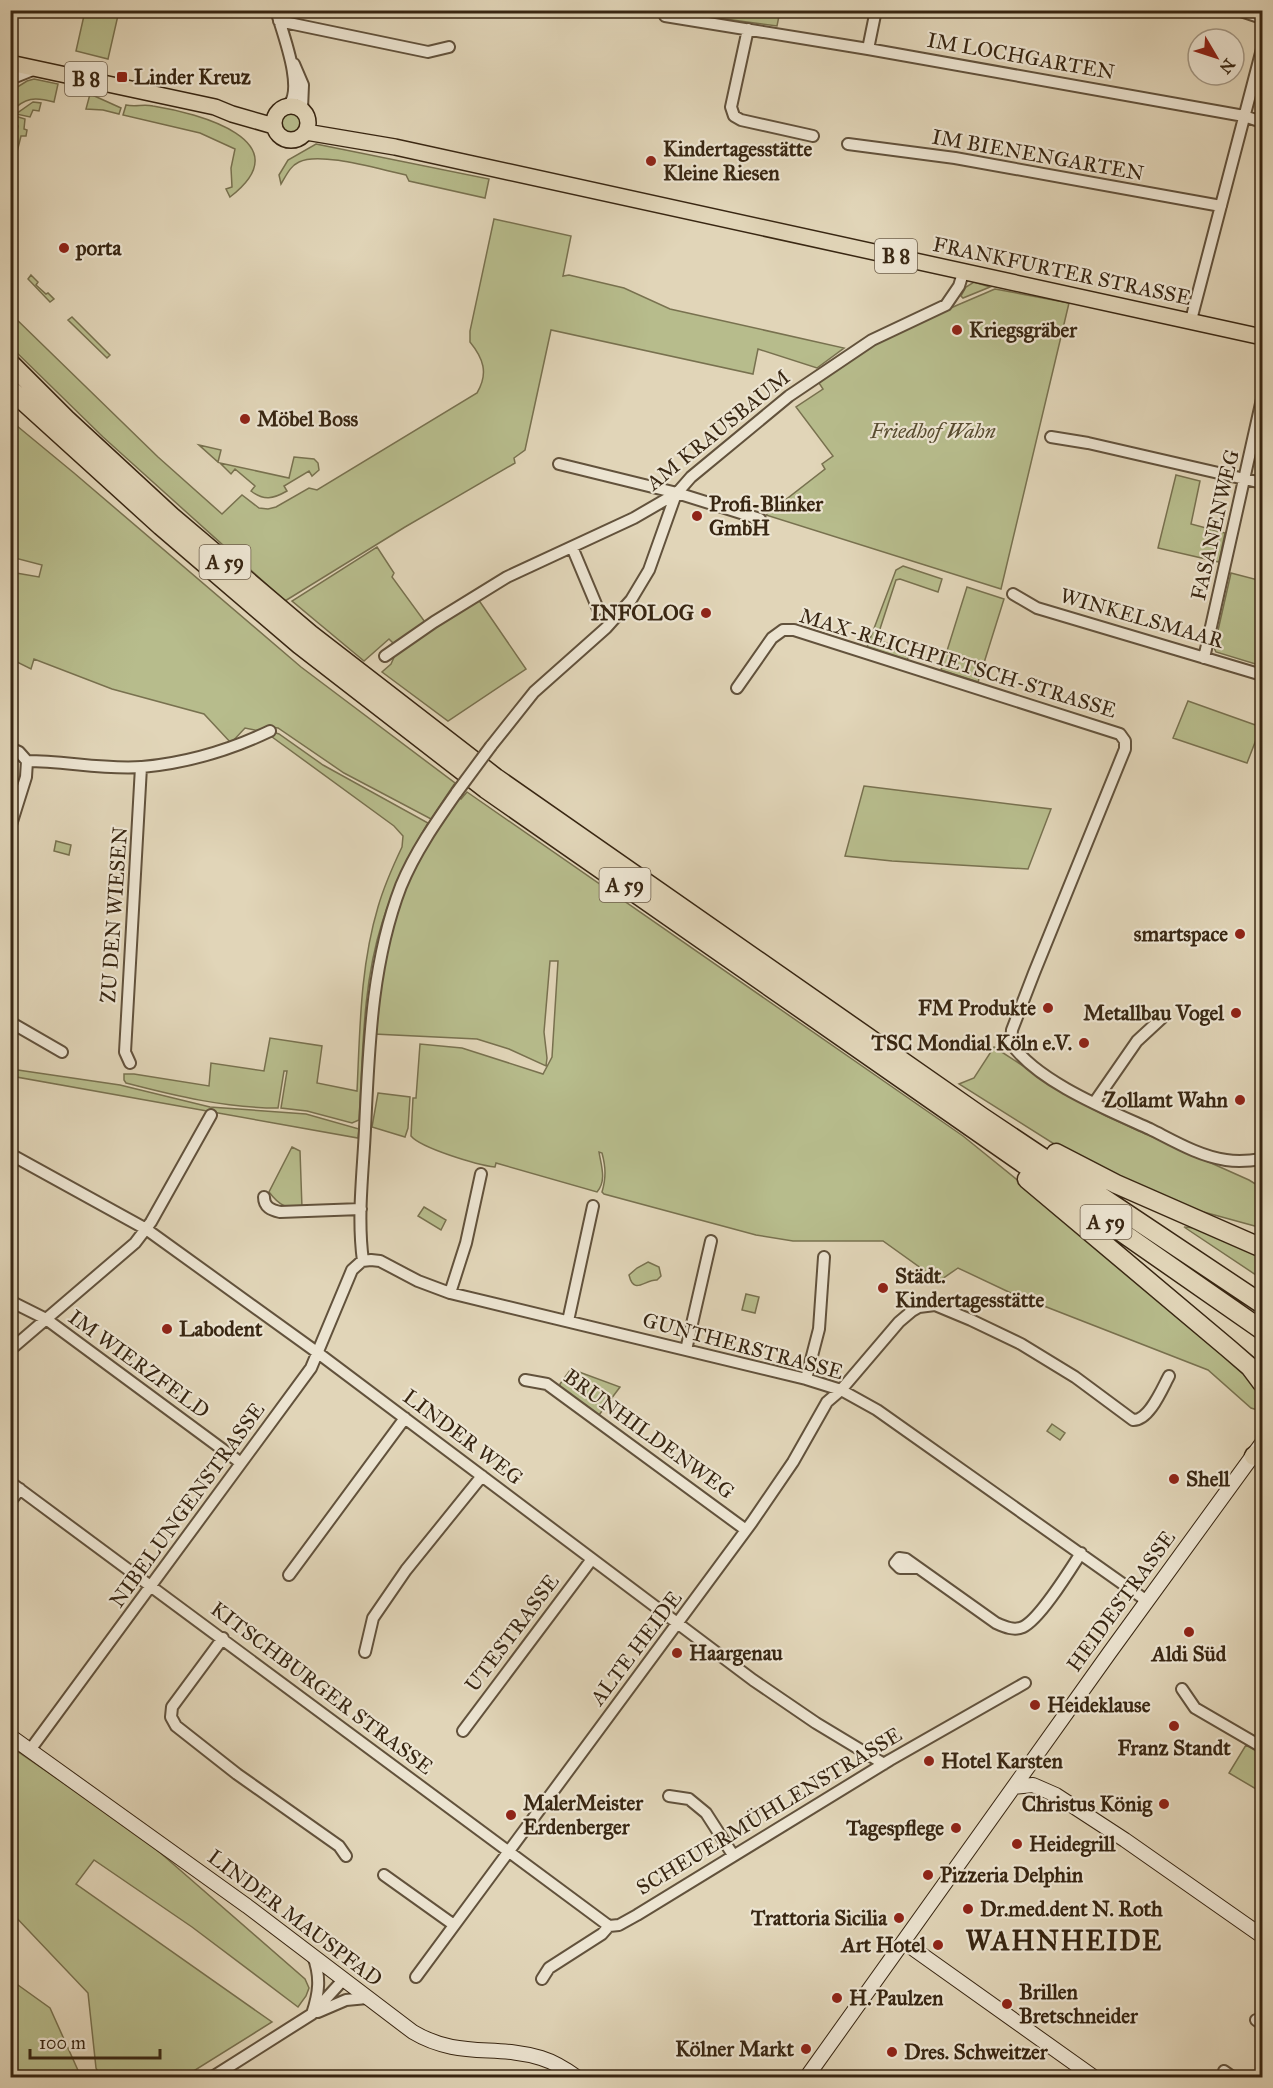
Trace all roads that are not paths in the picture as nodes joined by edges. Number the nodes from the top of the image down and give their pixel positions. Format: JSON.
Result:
{"nodes":[{"id":1,"x":876,"y":10,"type":"edge"},
{"id":2,"x":1238,"y":10,"type":"edge"},
{"id":3,"x":277,"y":16,"type":"edge"},
{"id":4,"x":665,"y":16,"type":"dead end"},
{"id":5,"x":1263,"y":18,"type":"edge"},
{"id":6,"x":748,"y":29,"type":"junction"},
{"id":7,"x":449,"y":47,"type":"dead end"},
{"id":8,"x":868,"y":49,"type":"junction"},
{"id":9,"x":1263,"y":49,"type":"edge"},
{"id":10,"x":10,"y":63,"type":"edge"},
{"id":11,"x":37,"y":69,"type":"junction"},
{"id":12,"x":10,"y":79,"type":"edge"},
{"id":13,"x":1244,"y":116,"type":"junction"},
{"id":14,"x":293,"y":118,"type":"junction"},
{"id":15,"x":1263,"y":122,"type":"edge"},
{"id":16,"x":813,"y":136,"type":"dead end"},
{"id":17,"x":848,"y":144,"type":"dead end"},
{"id":18,"x":1221,"y":206,"type":"junction"},
{"id":19,"x":963,"y":270,"type":"junction"},
{"id":20,"x":1191,"y":320,"type":"junction"},
{"id":21,"x":1263,"y":337,"type":"edge"},
{"id":22,"x":10,"y":363,"type":"edge"},
{"id":23,"x":10,"y":389,"type":"edge"},
{"id":24,"x":1263,"y":399,"type":"edge"},
{"id":25,"x":1051,"y":437,"type":"dead end"},
{"id":26,"x":560,"y":464,"type":"dead end"},
{"id":27,"x":1245,"y":479,"type":"junction"},
{"id":28,"x":1263,"y":483,"type":"edge"},
{"id":29,"x":676,"y":494,"type":"junction"},
{"id":30,"x":760,"y":519,"type":"dead end"},
{"id":31,"x":572,"y":547,"type":"junction"},
{"id":32,"x":1013,"y":594,"type":"dead end"},
{"id":33,"x":598,"y":609,"type":"dead end"},
{"id":34,"x":385,"y":656,"type":"dead end"},
{"id":35,"x":1204,"y":658,"type":"junction"},
{"id":36,"x":1263,"y":675,"type":"edge"},
{"id":37,"x":737,"y":688,"type":"dead end"},
{"id":38,"x":270,"y":731,"type":"dead end"},
{"id":39,"x":10,"y":748,"type":"edge"},
{"id":40,"x":27,"y":761,"type":"junction"},
{"id":41,"x":141,"y":767,"type":"junction"},
{"id":42,"x":10,"y":828,"type":"edge"},
{"id":43,"x":1164,"y":1016,"type":"dead end"},
{"id":44,"x":10,"y":1022,"type":"edge"},
{"id":45,"x":62,"y":1052,"type":"dead end"},
{"id":46,"x":130,"y":1063,"type":"dead end"},
{"id":47,"x":1094,"y":1103,"type":"junction"},
{"id":48,"x":950,"y":1114,"type":"junction"},
{"id":49,"x":211,"y":1115,"type":"dead end"},
{"id":50,"x":982,"y":1117,"type":"junction"},
{"id":51,"x":10,"y":1154,"type":"edge"},
{"id":52,"x":1263,"y":1159,"type":"edge"},
{"id":53,"x":481,"y":1174,"type":"dead end"},
{"id":54,"x":264,"y":1197,"type":"dead end"},
{"id":55,"x":593,"y":1206,"type":"dead end"},
{"id":56,"x":361,"y":1209,"type":"junction"},
{"id":57,"x":146,"y":1229,"type":"junction"},
{"id":58,"x":711,"y":1241,"type":"dead end"},
{"id":59,"x":1263,"y":1248,"type":"edge"},
{"id":60,"x":824,"y":1257,"type":"dead end"},
{"id":61,"x":363,"y":1261,"type":"junction"},
{"id":62,"x":450,"y":1293,"type":"junction"},
{"id":63,"x":10,"y":1301,"type":"edge"},
{"id":64,"x":1263,"y":1304,"type":"edge"},
{"id":65,"x":46,"y":1319,"type":"junction"},
{"id":66,"x":568,"y":1321,"type":"junction"},
{"id":67,"x":1263,"y":1330,"type":"edge"},
{"id":68,"x":1228,"y":1348,"type":"junction"},
{"id":69,"x":10,"y":1350,"type":"edge"},
{"id":70,"x":686,"y":1350,"type":"junction"},
{"id":71,"x":318,"y":1353,"type":"junction"},
{"id":72,"x":1263,"y":1364,"type":"edge"},
{"id":73,"x":1168,"y":1376,"type":"dead end"},
{"id":74,"x":806,"y":1379,"type":"junction"},
{"id":75,"x":525,"y":1380,"type":"dead end"},
{"id":76,"x":1263,"y":1383,"type":"edge"},
{"id":77,"x":841,"y":1390,"type":"junction"},
{"id":78,"x":405,"y":1418,"type":"junction"},
{"id":79,"x":1260,"y":1450,"type":"edge"},
{"id":80,"x":241,"y":1463,"type":"junction"},
{"id":81,"x":482,"y":1476,"type":"junction"},
{"id":82,"x":15,"y":1485,"type":"edge"},
{"id":83,"x":10,"y":1502,"type":"edge"},
{"id":84,"x":746,"y":1530,"type":"junction"},
{"id":85,"x":1081,"y":1553,"type":"junction"},
{"id":86,"x":592,"y":1559,"type":"junction"},
{"id":87,"x":918,"y":1568,"type":"dead end"},
{"id":88,"x":289,"y":1575,"type":"dead end"},
{"id":89,"x":151,"y":1585,"type":"junction"},
{"id":90,"x":1147,"y":1601,"type":"junction"},
{"id":91,"x":678,"y":1623,"type":"junction"},
{"id":92,"x":223,"y":1638,"type":"junction"},
{"id":93,"x":365,"y":1652,"type":"dead end"},
{"id":94,"x":1025,"y":1683,"type":"dead end"},
{"id":95,"x":1182,"y":1689,"type":"dead end"},
{"id":96,"x":463,"y":1731,"type":"dead end"},
{"id":97,"x":10,"y":1736,"type":"edge"},
{"id":98,"x":1263,"y":1747,"type":"edge"},
{"id":99,"x":30,"y":1750,"type":"junction"},
{"id":100,"x":1034,"y":1758,"type":"junction"},
{"id":101,"x":884,"y":1764,"type":"junction"},
{"id":102,"x":1014,"y":1786,"type":"junction"},
{"id":103,"x":1056,"y":1795,"type":"junction"},
{"id":104,"x":669,"y":1796,"type":"dead end"},
{"id":105,"x":509,"y":1851,"type":"junction"},
{"id":106,"x":733,"y":1855,"type":"junction"},
{"id":107,"x":346,"y":1856,"type":"dead end"},
{"id":108,"x":384,"y":1875,"type":"dead end"},
{"id":109,"x":454,"y":1925,"type":"junction"},
{"id":110,"x":609,"y":1926,"type":"junction"},
{"id":111,"x":1263,"y":1936,"type":"edge"},
{"id":112,"x":904,"y":1942,"type":"junction"},
{"id":113,"x":313,"y":1956,"type":"junction"},
{"id":114,"x":416,"y":1977,"type":"dead end"},
{"id":115,"x":542,"y":1979,"type":"dead end"},
{"id":116,"x":344,"y":1980,"type":"junction"},
{"id":117,"x":367,"y":1998,"type":"junction"},
{"id":118,"x":312,"y":2014,"type":"junction"},
{"id":119,"x":1224,"y":2071,"type":"dead end"},
{"id":120,"x":211,"y":2078,"type":"edge"},
{"id":121,"x":578,"y":2078,"type":"edge"},
{"id":122,"x":806,"y":2078,"type":"edge"},
{"id":123,"x":1095,"y":2078,"type":"edge"},
{"id":124,"x":1234,"y":2078,"type":"edge"}],
"edges":[{"from":1,"to":8,"type":"street"},
{"from":2,"to":5,"type":"street"},
{"from":3,"to":7,"type":"street"},
{"from":3,"to":14,"type":"street"},
{"from":4,"to":6,"type":"street","name":"IM LOCHGARTEN"},
{"from":6,"to":8,"type":"street","name":"IM LOCHGARTEN"},
{"from":6,"to":16,"type":"street"},
{"from":8,"to":13,"type":"street","name":"IM LOCHGARTEN"},
{"from":9,"to":13,"type":"street"},
{"from":10,"to":11,"type":"main road","name":"FRANKFURTER STRASSE","number":"B 8"},
{"from":11,"to":12,"type":"street"},
{"from":11,"to":14,"type":"main road","name":"FRANKFURTER STRASSE","number":"B 8"},
{"from":13,"to":15,"type":"street","name":"IM LOCHGARTEN"},
{"from":13,"to":18,"type":"street"},
{"from":14,"to":19,"type":"main road","name":"FRANKFURTER STRASSE","number":"B 8"},
{"from":17,"to":18,"type":"street","name":"IM BIENENGARTEN"},
{"from":18,"to":20,"type":"street"},
{"from":19,"to":20,"type":"main road","name":"FRANKFURTER STRASSE","number":"B 8"},
{"from":19,"to":29,"type":"street","name":"AM KRAUSBAUM"},
{"from":20,"to":21,"type":"main road","name":"FRANKFURTER STRASSE","number":"B 8"},
{"from":22,"to":50,"type":"highway","number":"A 59"},
{"from":23,"to":48,"type":"highway","number":"A 59"},
{"from":24,"to":27,"type":"street","name":"FASANENWEG"},
{"from":25,"to":27,"type":"street"},
{"from":26,"to":29,"type":"street"},
{"from":27,"to":28,"type":"street"},
{"from":27,"to":35,"type":"street","name":"FASANENWEG"},
{"from":29,"to":30,"type":"street"},
{"from":29,"to":31,"type":"street","name":"AM KRAUSBAUM"},
{"from":29,"to":56,"type":"street","bridge":true},
{"from":31,"to":33,"type":"street"},
{"from":31,"to":34,"type":"street","name":"AM KRAUSBAUM"},
{"from":32,"to":35,"type":"street","name":"WINKELSMAAR"},
{"from":35,"to":36,"type":"street","name":"WINKELSMAAR"},
{"from":37,"to":47,"type":"street","name":"MAX-REICHPIETSCH-STRASSE"},
{"from":38,"to":41,"type":"street"},
{"from":39,"to":40,"type":"street"},
{"from":40,"to":41,"type":"street"},
{"from":40,"to":42,"type":"street"},
{"from":41,"to":46,"type":"street","name":"ZU DEN WIESEN"},
{"from":43,"to":47,"type":"street"},
{"from":44,"to":45,"type":"street"},
{"from":47,"to":52,"type":"street","name":"MAX-REICHPIETSCH-STRASSE"},
{"from":48,"to":67,"type":"highway","number":"A 59"},
{"from":48,"to":68,"type":"highway"},
{"from":49,"to":57,"type":"street"},
{"from":50,"to":59,"type":"highway"},
{"from":50,"to":64,"type":"highway","number":"A 59"},
{"from":51,"to":57,"type":"street","name":"LINDER WEG"},
{"from":53,"to":62,"type":"street"},
{"from":54,"to":56,"type":"street"},
{"from":55,"to":66,"type":"street"},
{"from":56,"to":61,"type":"street"},
{"from":57,"to":65,"type":"street"},
{"from":57,"to":71,"type":"street","name":"LINDER WEG"},
{"from":58,"to":70,"type":"street"},
{"from":60,"to":74,"type":"street"},
{"from":61,"to":62,"type":"street","name":"GUNTHERSTRASSE"},
{"from":61,"to":71,"type":"street","name":"NIBELUNGENSTRASSE"},
{"from":62,"to":66,"type":"street","name":"GUNTHERSTRASSE"},
{"from":63,"to":65,"type":"street","name":"IM WIERZFELD"},
{"from":65,"to":69,"type":"street"},
{"from":65,"to":80,"type":"street","name":"IM WIERZFELD"},
{"from":66,"to":70,"type":"street","name":"GUNTHERSTRASSE"},
{"from":68,"to":72,"type":"highway"},
{"from":68,"to":76,"type":"highway"},
{"from":70,"to":74,"type":"street","name":"GUNTHERSTRASSE"},
{"from":71,"to":78,"type":"street","name":"LINDER WEG"},
{"from":71,"to":80,"type":"street","name":"NIBELUNGENSTRASSE"},
{"from":73,"to":77,"type":"street","name":"ALTE HEIDE"},
{"from":74,"to":77,"type":"street","name":"GUNTHERSTRASSE"},
{"from":75,"to":84,"type":"street","name":"BRUNHILDENWEG"},
{"from":77,"to":84,"type":"street","name":"ALTE HEIDE"},
{"from":77,"to":85,"type":"street","name":"GUNTHERSTRASSE"},
{"from":78,"to":81,"type":"street","name":"LINDER WEG"},
{"from":78,"to":88,"type":"street"},
{"from":79,"to":90,"type":"main road","name":"HEIDESTRASSE"},
{"from":80,"to":89,"type":"street","name":"NIBELUNGENSTRASSE"},
{"from":81,"to":86,"type":"street","name":"LINDER WEG"},
{"from":81,"to":93,"type":"street"},
{"from":82,"to":83,"type":"street"},
{"from":82,"to":89,"type":"street","name":"KITSCHBURGER STRASSE"},
{"from":84,"to":91,"type":"street","name":"ALTE HEIDE"},
{"from":85,"to":87,"type":"street"},
{"from":85,"to":90,"type":"street","name":"GUNTHERSTRASSE"},
{"from":86,"to":91,"type":"street","name":"LINDER WEG"},
{"from":86,"to":96,"type":"street","name":"UTESTRASSE"},
{"from":89,"to":92,"type":"street","name":"KITSCHBURGER STRASSE"},
{"from":89,"to":99,"type":"street","name":"NIBELUNGENSTRASSE"},
{"from":90,"to":100,"type":"main road","name":"HEIDESTRASSE"},
{"from":91,"to":101,"type":"street","name":"LINDER WEG"},
{"from":91,"to":105,"type":"street","name":"ALTE HEIDE"},
{"from":92,"to":105,"type":"street","name":"KITSCHBURGER STRASSE"},
{"from":92,"to":107,"type":"street"},
{"from":94,"to":101,"type":"street","name":"SCHEUERMÜHLENSTRASSE"},
{"from":95,"to":98,"type":"street"},
{"from":97,"to":99,"type":"main road","name":"LINDER MAUSPFAD"},
{"from":99,"to":113,"type":"main road","name":"LINDER MAUSPFAD"},
{"from":100,"to":102,"type":"main road","name":"HEIDESTRASSE"},
{"from":100,"to":103,"type":"main road"},
{"from":101,"to":106,"type":"street","name":"SCHEUERMÜHLENSTRASSE"},
{"from":102,"to":103,"type":"main road"},
{"from":102,"to":112,"type":"main road","name":"HEIDESTRASSE"},
{"from":103,"to":111,"type":"main road"},
{"from":104,"to":106,"type":"street"},
{"from":105,"to":109,"type":"street","name":"ALTE HEIDE"},
{"from":105,"to":110,"type":"street","name":"KITSCHBURGER STRASSE"},
{"from":106,"to":110,"type":"street","name":"SCHEUERMÜHLENSTRASSE"},
{"from":108,"to":109,"type":"street"},
{"from":109,"to":114,"type":"street","name":"ALTE HEIDE"},
{"from":110,"to":115,"type":"street","name":"SCHEUERMÜHLENSTRASSE"},
{"from":112,"to":122,"type":"main road","name":"HEIDESTRASSE"},
{"from":112,"to":123,"type":"main road"},
{"from":113,"to":116,"type":"main road","name":"LINDER MAUSPFAD"},
{"from":113,"to":118,"type":"street"},
{"from":116,"to":117,"type":"main road","name":"LINDER MAUSPFAD"},
{"from":116,"to":118,"type":"street"},
{"from":117,"to":118,"type":"street"},
{"from":117,"to":121,"type":"main road","name":"LINDER MAUSPFAD"},
{"from":118,"to":120,"type":"street"},
{"from":119,"to":124,"type":"street"}]}
